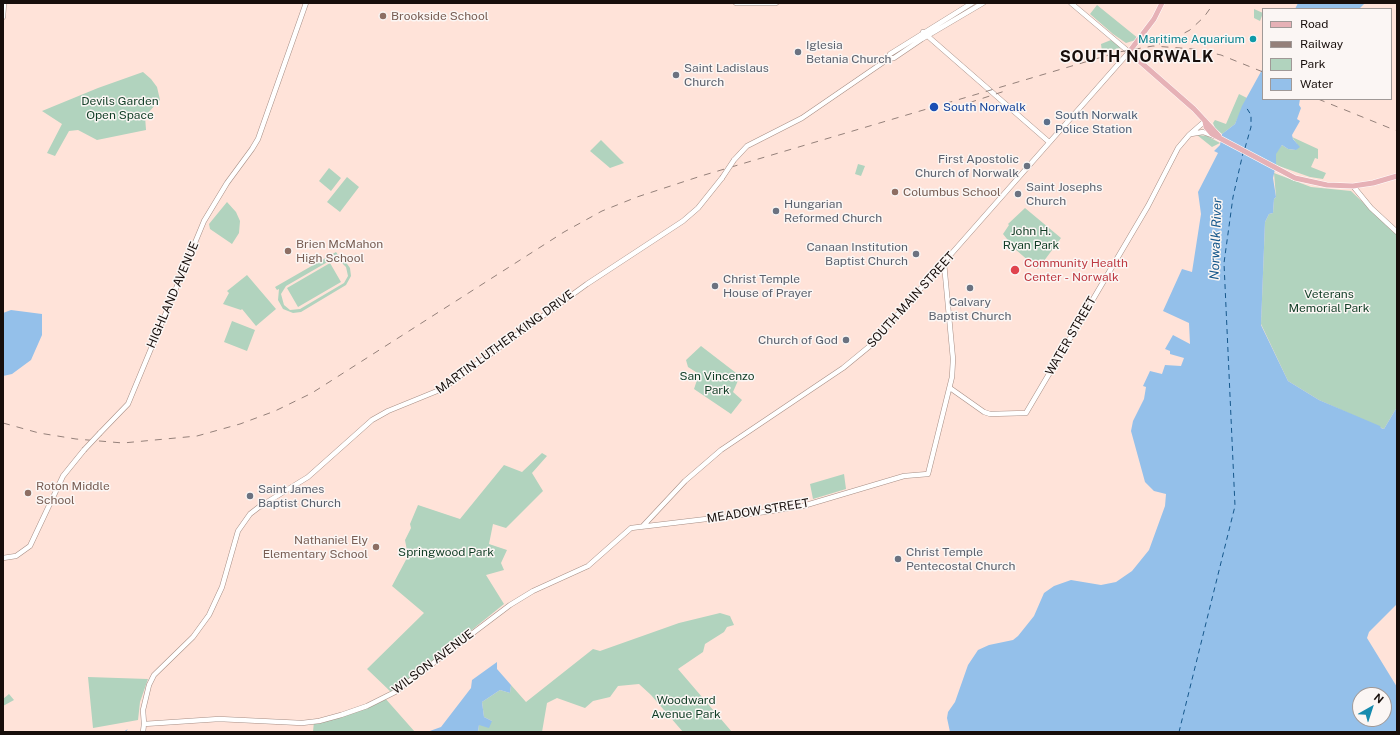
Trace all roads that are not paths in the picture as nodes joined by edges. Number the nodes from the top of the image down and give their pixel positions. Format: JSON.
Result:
{"nodes":[{"id":1,"x":4,"y":3,"type":"edge"},
{"id":2,"x":306,"y":3,"type":"edge"},
{"id":3,"x":736,"y":3,"type":"edge"},
{"id":4,"x":776,"y":3,"type":"edge"},
{"id":5,"x":972,"y":3,"type":"edge"},
{"id":6,"x":983,"y":3,"type":"edge"},
{"id":7,"x":1071,"y":3,"type":"edge"},
{"id":8,"x":1162,"y":3,"type":"edge"},
{"id":9,"x":3,"y":16,"type":"edge"},
{"id":10,"x":925,"y":34,"type":"junction"},
{"id":11,"x":1129,"y":52,"type":"junction"},
{"id":12,"x":1205,"y":121,"type":"junction"},
{"id":13,"x":1189,"y":135,"type":"junction"},
{"id":14,"x":1218,"y":138,"type":"junction"},
{"id":15,"x":1049,"y":142,"type":"junction"},
{"id":16,"x":1397,"y":176,"type":"edge"},
{"id":17,"x":1353,"y":186,"type":"junction"},
{"id":18,"x":1397,"y":232,"type":"edge"},
{"id":19,"x":944,"y":263,"type":"junction"},
{"id":20,"x":950,"y":388,"type":"junction"},
{"id":21,"x":642,"y":527,"type":"junction"},
{"id":22,"x":633,"y":528,"type":"joint"},
{"id":23,"x":3,"y":558,"type":"edge"},
{"id":24,"x":144,"y":724,"type":"junction"},
{"id":25,"x":143,"y":732,"type":"edge"}],
"edges":[{"from":1,"to":9,"type":"main road"},
{"from":2,"to":23,"type":"main road","name":"HIGHLAND AVENUE","bridge":true},
{"from":3,"to":4,"type":"main road"},
{"from":5,"to":10,"type":"main road","name":"MARTIN LUTHER KING DRIVE"},
{"from":6,"to":10,"type":"main road","name":"MARTIN LUTHER KING DRIVE"},
{"from":7,"to":11,"type":"main road"},
{"from":8,"to":11,"type":"main road"},
{"from":10,"to":15,"type":"main road"},
{"from":10,"to":24,"type":"main road","name":"MARTIN LUTHER KING DRIVE","bridge":true},
{"from":11,"to":12,"type":"main road"},
{"from":11,"to":15,"type":"main road","name":"SOUTH MAIN STREET"},
{"from":12,"to":13,"type":"main road","name":"WATER STREET"},
{"from":12,"to":14,"type":"main road"},
{"from":13,"to":14,"type":"main road"},
{"from":13,"to":20,"type":"main road","name":"WATER STREET"},
{"from":14,"to":17,"type":"main road"},
{"from":15,"to":19,"type":"main road","name":"SOUTH MAIN STREET"},
{"from":16,"to":17,"type":"main road"},
{"from":17,"to":18,"type":"main road"},
{"from":19,"to":20,"type":"main road"},
{"from":19,"to":21,"type":"main road","name":"SOUTH MAIN STREET"},
{"from":20,"to":21,"type":"main road","name":"MEADOW STREET"},
{"from":21,"to":22,"type":"main road","name":"MEADOW STREET"},
{"from":22,"to":24,"type":"main road","name":"WILSON AVENUE"},
{"from":24,"to":25,"type":"main road"}]}
